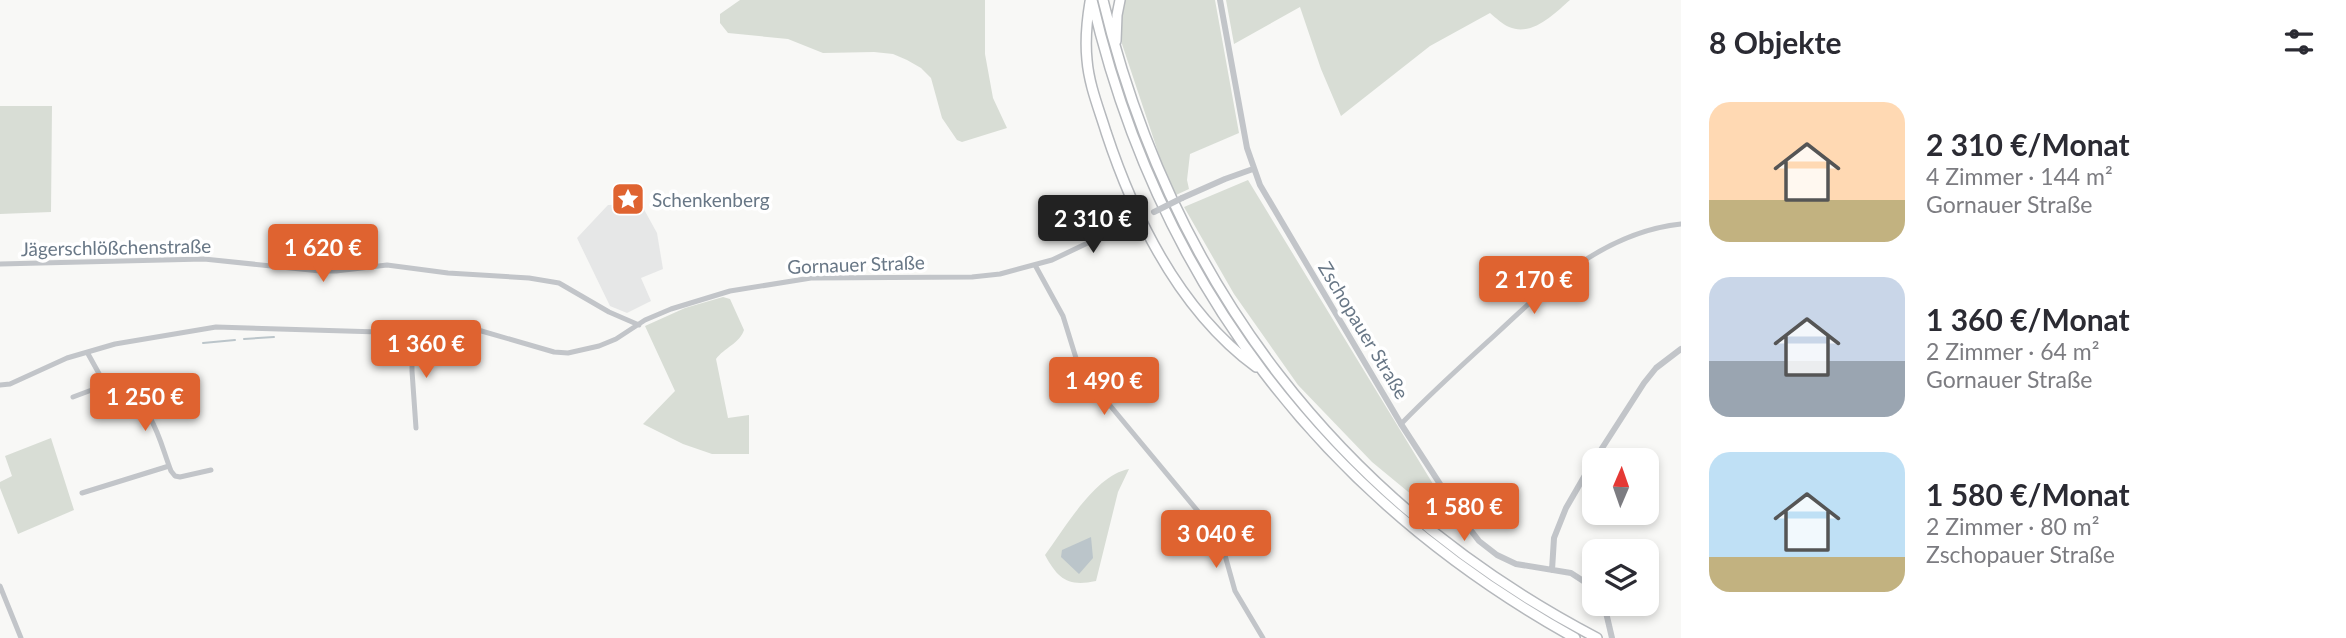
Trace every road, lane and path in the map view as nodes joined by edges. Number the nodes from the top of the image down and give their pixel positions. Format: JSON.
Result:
{"nodes":[{"id":1,"x":1091,"y":0,"type":"edge"},
{"id":2,"x":1103,"y":0,"type":"edge"},
{"id":3,"x":1121,"y":0,"type":"edge"},
{"id":4,"x":1220,"y":0,"type":"edge"},
{"id":5,"x":1116,"y":47,"type":"junction"},
{"id":6,"x":1253,"y":169,"type":"junction"},
{"id":7,"x":1140,"y":218,"type":"junction"},
{"id":8,"x":1681,"y":224,"type":"edge"},
{"id":9,"x":0,"y":264,"type":"edge"},
{"id":10,"x":1035,"y":265,"type":"junction"},
{"id":11,"x":639,"y":325,"type":"junction"},
{"id":12,"x":412,"y":333,"type":"junction"},
{"id":13,"x":1681,"y":349,"type":"edge"},
{"id":14,"x":87,"y":352,"type":"junction"},
{"id":15,"x":1264,"y":373,"type":"junction"},
{"id":16,"x":0,"y":385,"type":"edge"},
{"id":17,"x":105,"y":385,"type":"junction"},
{"id":18,"x":73,"y":397,"type":"dead end"},
{"id":19,"x":1401,"y":424,"type":"junction"},
{"id":20,"x":416,"y":428,"type":"dead end"},
{"id":21,"x":169,"y":466,"type":"junction"},
{"id":22,"x":211,"y":470,"type":"dead end"},
{"id":23,"x":82,"y":493,"type":"dead end"},
{"id":24,"x":1552,"y":570,"type":"junction"},
{"id":25,"x":1582,"y":580,"type":"edge"},
{"id":26,"x":0,"y":586,"type":"edge"},
{"id":27,"x":1607,"y":616,"type":"edge"},
{"id":28,"x":21,"y":638,"type":"edge"},
{"id":29,"x":1263,"y":638,"type":"edge"},
{"id":30,"x":1575,"y":638,"type":"edge"},
{"id":31,"x":1597,"y":638,"type":"edge"},
{"id":32,"x":1612,"y":638,"type":"edge"}],
"edges":[{"from":1,"to":7,"type":"highway"},
{"from":1,"to":15,"type":"highway"},
{"from":2,"to":5,"type":"highway"},
{"from":3,"to":5,"type":"highway"},
{"from":4,"to":6,"type":"street","name":"Zschopauer Straße"},
{"from":5,"to":31,"type":"highway"},
{"from":6,"to":7,"type":"street","name":"Gornauer Straße","bridge":true},
{"from":6,"to":19,"type":"street","name":"Zschopauer Straße"},
{"from":7,"to":10,"type":"street","name":"Gornauer Straße"},
{"from":7,"to":15,"type":"highway"},
{"from":8,"to":19,"type":"street"},
{"from":9,"to":11,"type":"street","name":"Jägerschlößchenstraße"},
{"from":10,"to":11,"type":"street","name":"Gornauer Straße"},
{"from":10,"to":29,"type":"street"},
{"from":11,"to":12,"type":"street","name":"Gornauer Straße"},
{"from":12,"to":14,"type":"street","name":"Gornauer Straße"},
{"from":12,"to":20,"type":"street"},
{"from":13,"to":24,"type":"street"},
{"from":14,"to":16,"type":"street","name":"Gornauer Straße"},
{"from":14,"to":17,"type":"street"},
{"from":15,"to":30,"type":"highway"},
{"from":17,"to":18,"type":"street"},
{"from":17,"to":21,"type":"street"},
{"from":19,"to":24,"type":"street","name":"Zschopauer Straße"},
{"from":21,"to":22,"type":"street"},
{"from":21,"to":23,"type":"street"},
{"from":24,"to":25,"type":"street","name":"Zschopauer Straße"},
{"from":26,"to":28,"type":"street"},
{"from":27,"to":32,"type":"street"}]}
